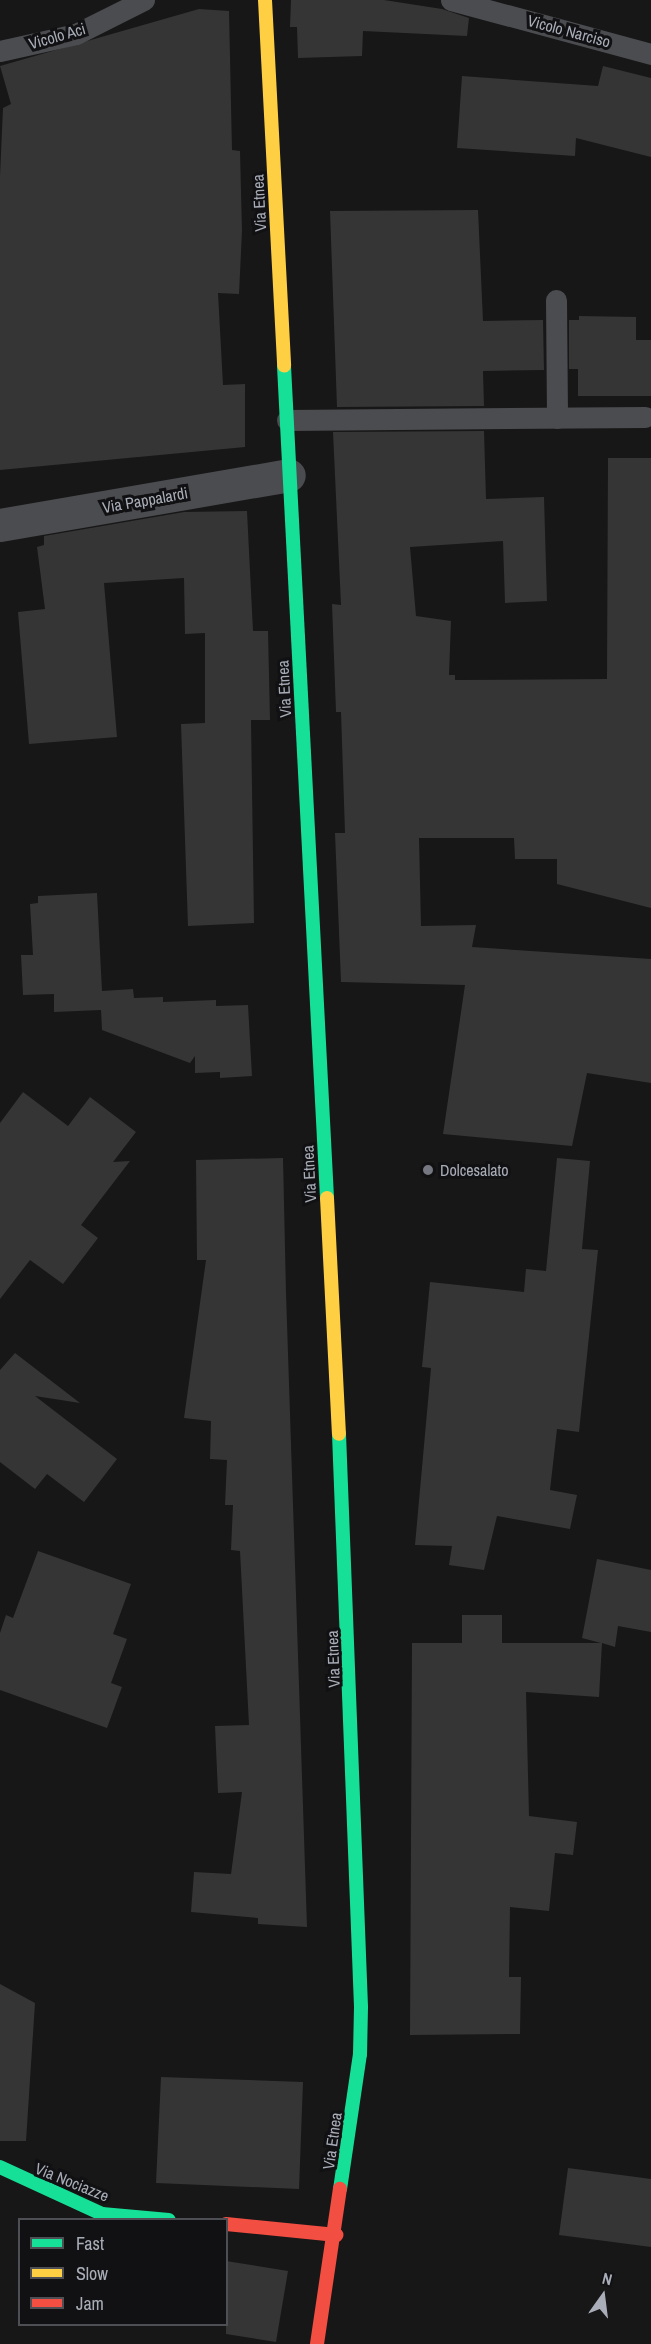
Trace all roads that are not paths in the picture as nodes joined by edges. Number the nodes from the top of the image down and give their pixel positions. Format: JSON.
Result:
{"nodes":[{"id":1,"x":144,"y":0,"type":"edge"},
{"id":2,"x":265,"y":0,"type":"edge"},
{"id":3,"x":451,"y":0,"type":"edge"},
{"id":4,"x":0,"y":51,"type":"edge"},
{"id":5,"x":651,"y":54,"type":"edge"},
{"id":6,"x":556,"y":300,"type":"dead end"},
{"id":7,"x":645,"y":417,"type":"dead end"},
{"id":8,"x":557,"y":418,"type":"junction"},
{"id":9,"x":287,"y":420,"type":"junction"},
{"id":10,"x":289,"y":475,"type":"junction"},
{"id":11,"x":0,"y":525,"type":"edge"},
{"id":12,"x":0,"y":2167,"type":"edge"},
{"id":13,"x":147,"y":2218,"type":"edge"},
{"id":14,"x":228,"y":2224,"type":"edge"},
{"id":15,"x":336,"y":2235,"type":"junction"},
{"id":16,"x":317,"y":2344,"type":"edge"}],
"edges":[{"from":1,"to":4,"type":"lane","name":"Vicolo Aci"},
{"from":2,"to":9,"type":"main road","name":"Via Etnea"},
{"from":3,"to":5,"type":"lane","name":"Vicolo Narciso"},
{"from":6,"to":8,"type":"lane"},
{"from":7,"to":8,"type":"lane"},
{"from":8,"to":9,"type":"lane"},
{"from":9,"to":10,"type":"main road","name":"Via Etnea"},
{"from":10,"to":11,"type":"street","name":"Via Pappalardi"},
{"from":10,"to":15,"type":"main road","name":"Via Etnea"},
{"from":12,"to":13,"type":"main road","name":"Via Nociazze"},
{"from":14,"to":15,"type":"main road"},
{"from":15,"to":16,"type":"main road","name":"Via Etnea"}]}
